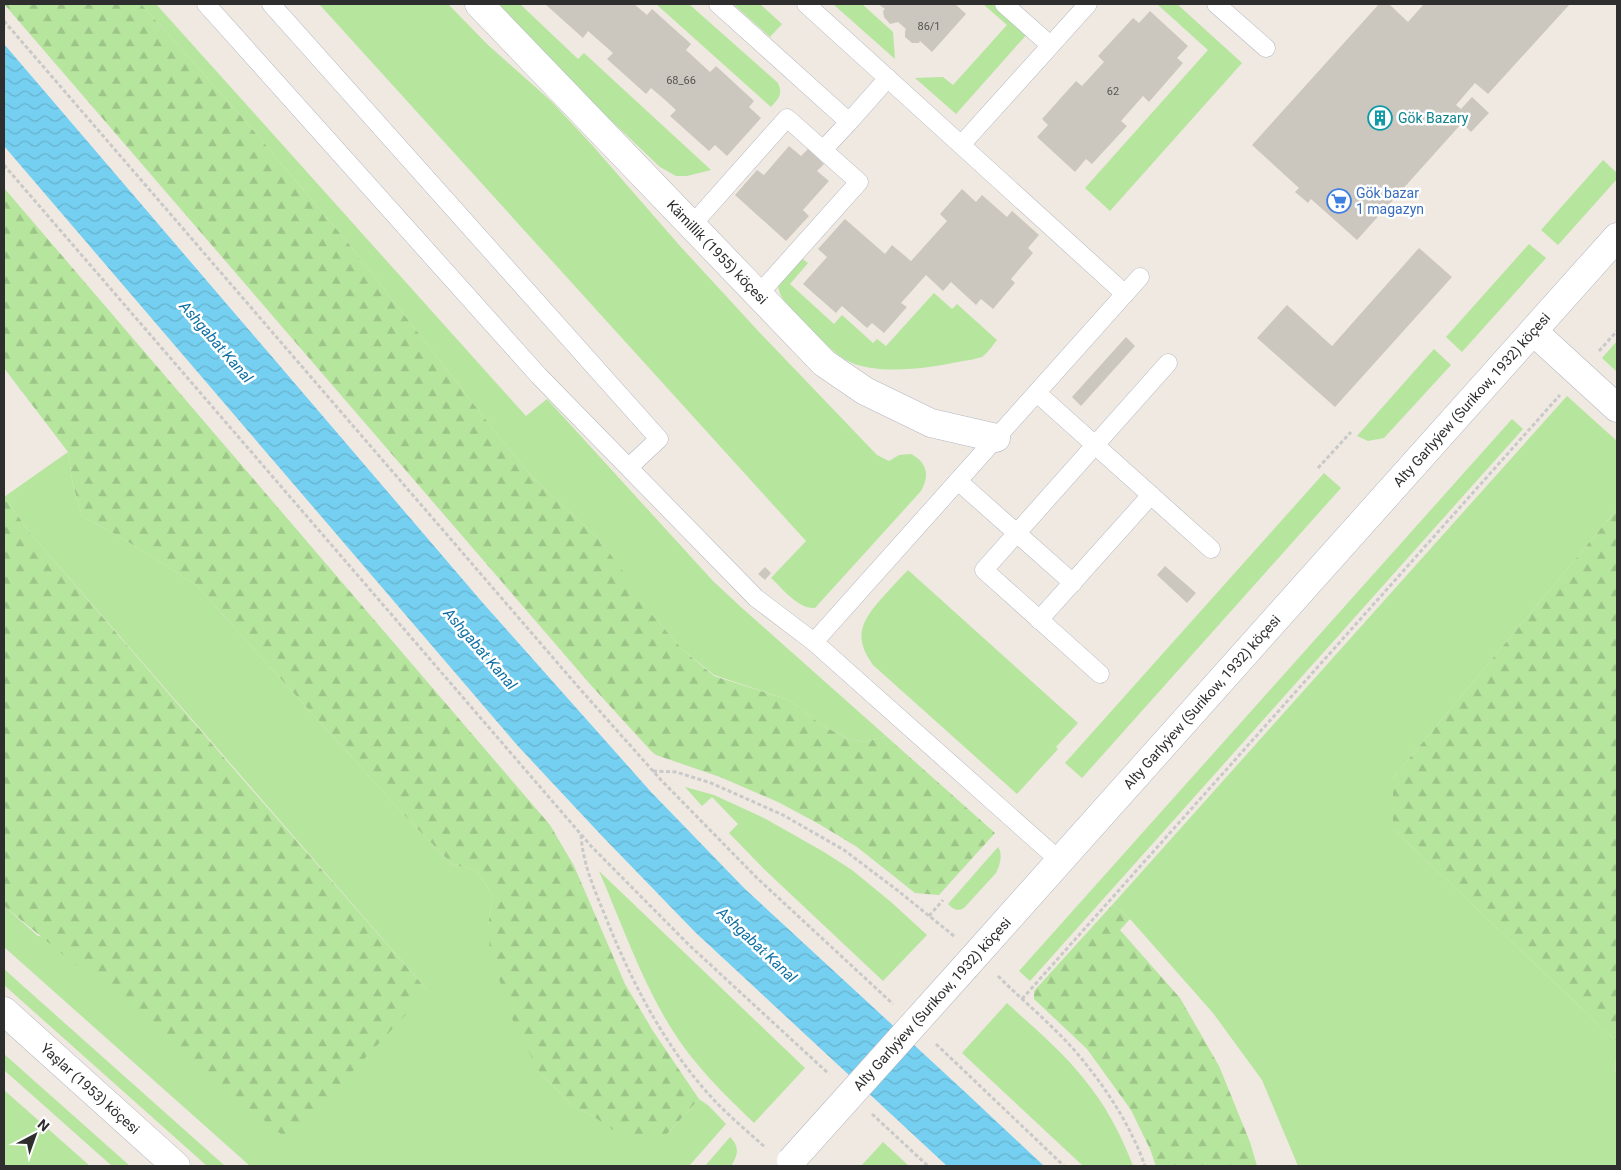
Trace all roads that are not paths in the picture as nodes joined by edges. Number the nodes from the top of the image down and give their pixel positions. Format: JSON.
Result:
{"nodes":[{"id":1,"x":206,"y":4,"type":"edge"},
{"id":2,"x":271,"y":4,"type":"edge"},
{"id":3,"x":479,"y":4,"type":"edge"},
{"id":4,"x":718,"y":4,"type":"edge"},
{"id":5,"x":806,"y":4,"type":"edge"},
{"id":6,"x":1004,"y":4,"type":"edge"},
{"id":7,"x":1088,"y":4,"type":"edge"},
{"id":8,"x":1216,"y":4,"type":"edge"},
{"id":9,"x":1050,"y":46,"type":"junction"},
{"id":10,"x":1266,"y":48,"type":"dead end"},
{"id":11,"x":888,"y":78,"type":"junction"},
{"id":12,"x":849,"y":122,"type":"junction"},
{"id":13,"x":961,"y":145,"type":"junction"},
{"id":14,"x":823,"y":150,"type":"junction"},
{"id":15,"x":692,"y":225,"type":"junction"},
{"id":16,"x":1617,"y":237,"type":"edge"},
{"id":17,"x":1140,"y":277,"type":"dead end"},
{"id":18,"x":1125,"y":294,"type":"junction"},
{"id":19,"x":758,"y":295,"type":"junction"},
{"id":20,"x":1533,"y":331,"type":"junction"},
{"id":21,"x":1168,"y":363,"type":"dead end"},
{"id":22,"x":1037,"y":393,"type":"junction"},
{"id":23,"x":1617,"y":408,"type":"edge"},
{"id":24,"x":996,"y":438,"type":"junction"},
{"id":25,"x":1096,"y":445,"type":"junction"},
{"id":26,"x":629,"y":467,"type":"junction"},
{"id":27,"x":958,"y":480,"type":"junction"},
{"id":28,"x":1151,"y":495,"type":"junction"},
{"id":29,"x":1017,"y":533,"type":"junction"},
{"id":30,"x":1211,"y":548,"type":"dead end"},
{"id":31,"x":1073,"y":583,"type":"junction"},
{"id":32,"x":1040,"y":620,"type":"junction"},
{"id":33,"x":814,"y":642,"type":"junction"},
{"id":34,"x":1100,"y":674,"type":"dead end"},
{"id":35,"x":1060,"y":861,"type":"junction"},
{"id":36,"x":4,"y":1012,"type":"edge"},
{"id":37,"x":788,"y":1164,"type":"edge"},
{"id":38,"x":176,"y":1166,"type":"edge"}],
"edges":[{"from":1,"to":26,"type":"lane"},
{"from":2,"to":26,"type":"lane"},
{"from":3,"to":15,"type":"street","name":"Kämillik (1955) köçesi"},
{"from":4,"to":12,"type":"lane"},
{"from":5,"to":11,"type":"lane"},
{"from":6,"to":9,"type":"lane"},
{"from":7,"to":9,"type":"lane"},
{"from":8,"to":10,"type":"lane"},
{"from":9,"to":13,"type":"lane"},
{"from":11,"to":12,"type":"lane"},
{"from":11,"to":13,"type":"lane"},
{"from":12,"to":14,"type":"lane"},
{"from":13,"to":18,"type":"lane"},
{"from":14,"to":15,"type":"lane"},
{"from":14,"to":19,"type":"lane"},
{"from":15,"to":19,"type":"street","name":"Kämillik (1955) köçesi"},
{"from":16,"to":20,"type":"street","name":"Alty Garlyýew (Surikow, 1932) köçesi"},
{"from":17,"to":18,"type":"lane"},
{"from":18,"to":22,"type":"lane"},
{"from":19,"to":24,"type":"street","name":"Kämillik (1955) köçesi"},
{"from":20,"to":23,"type":"street"},
{"from":20,"to":35,"type":"street","name":"Alty Garlyýew (Surikow, 1932) köçesi"},
{"from":21,"to":25,"type":"lane"},
{"from":22,"to":24,"type":"lane"},
{"from":22,"to":25,"type":"lane"},
{"from":24,"to":27,"type":"lane"},
{"from":25,"to":28,"type":"lane"},
{"from":25,"to":29,"type":"lane"},
{"from":26,"to":33,"type":"lane"},
{"from":27,"to":29,"type":"lane"},
{"from":27,"to":33,"type":"lane"},
{"from":28,"to":30,"type":"lane"},
{"from":28,"to":31,"type":"lane"},
{"from":29,"to":31,"type":"lane"},
{"from":29,"to":32,"type":"lane"},
{"from":31,"to":32,"type":"lane"},
{"from":32,"to":34,"type":"lane"},
{"from":33,"to":35,"type":"lane"},
{"from":35,"to":37,"type":"street","name":"Alty Garlyýew (Surikow, 1932) köçesi","bridge":true},
{"from":36,"to":38,"type":"street","name":"Ýaşlar (1953) köçesi"}]}
